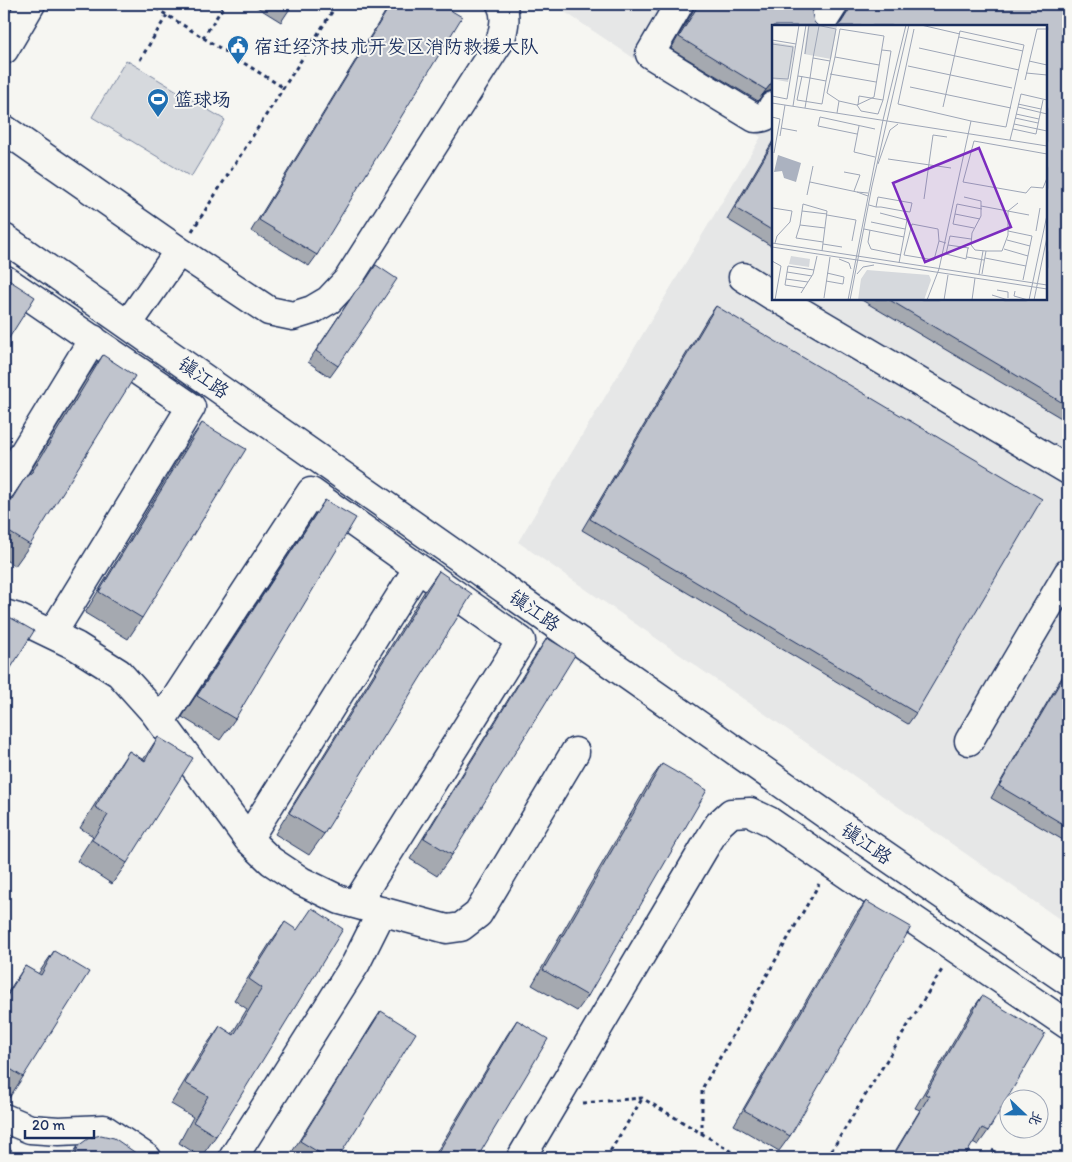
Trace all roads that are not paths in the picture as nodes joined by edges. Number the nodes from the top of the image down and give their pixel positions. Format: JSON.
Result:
{"nodes":[{"id":1,"x":31,"y":4,"type":"edge"},
{"id":2,"x":501,"y":4,"type":"edge"},
{"id":3,"x":679,"y":4,"type":"edge"},
{"id":4,"x":834,"y":4,"type":"edge"},
{"id":5,"x":821,"y":25,"type":"edge"},
{"id":6,"x":4,"y":50,"type":"edge"},
{"id":7,"x":772,"y":108,"type":"edge"},
{"id":8,"x":4,"y":129,"type":"edge"},
{"id":9,"x":4,"y":238,"type":"edge"},
{"id":10,"x":179,"y":250,"type":"junction"},
{"id":11,"x":743,"y":278,"type":"dead end"},
{"id":12,"x":4,"y":279,"type":"edge"},
{"id":13,"x":772,"y":295,"type":"edge"},
{"id":14,"x":781,"y":300,"type":"edge"},
{"id":15,"x":128,"y":324,"type":"junction"},
{"id":16,"x":92,"y":340,"type":"junction"},
{"id":17,"x":1068,"y":470,"type":"edge"},
{"id":18,"x":4,"y":485,"type":"edge"},
{"id":19,"x":418,"y":568,"type":"junction"},
{"id":20,"x":1068,"y":573,"type":"edge"},
{"id":21,"x":4,"y":614,"type":"edge"},
{"id":22,"x":52,"y":634,"type":"junction"},
{"id":23,"x":161,"y":721,"type":"junction"},
{"id":24,"x":969,"y":741,"type":"dead end"},
{"id":25,"x":575,"y":752,"type":"dead end"},
{"id":26,"x":248,"y":839,"type":"junction"},
{"id":27,"x":369,"y":908,"type":"junction"},
{"id":28,"x":1068,"y":981,"type":"edge"},
{"id":29,"x":1068,"y":1025,"type":"edge"},
{"id":30,"x":4,"y":1118,"type":"edge"},
{"id":31,"x":147,"y":1158,"type":"edge"},
{"id":32,"x":233,"y":1158,"type":"edge"},
{"id":33,"x":521,"y":1158,"type":"edge"}],
"edges":[{"from":1,"to":6,"type":"street"},
{"from":2,"to":10,"type":"street"},
{"from":3,"to":7,"type":"street"},
{"from":4,"to":5,"type":"street"},
{"from":8,"to":10,"type":"street"},
{"from":9,"to":15,"type":"street","name":"镇江路"},
{"from":10,"to":15,"type":"street"},
{"from":11,"to":13,"type":"street"},
{"from":12,"to":16,"type":"street"},
{"from":14,"to":17,"type":"street"},
{"from":15,"to":28,"type":"street","name":"镇江路"},
{"from":16,"to":18,"type":"street"},
{"from":16,"to":22,"type":"street"},
{"from":19,"to":23,"type":"street"},
{"from":19,"to":26,"type":"street"},
{"from":19,"to":27,"type":"street"},
{"from":20,"to":24,"type":"street"},
{"from":21,"to":22,"type":"street"},
{"from":22,"to":23,"type":"street"},
{"from":23,"to":26,"type":"street"},
{"from":25,"to":27,"type":"street"},
{"from":26,"to":27,"type":"street"},
{"from":27,"to":32,"type":"street"},
{"from":29,"to":33,"type":"street"},
{"from":30,"to":31,"type":"street"}]}
